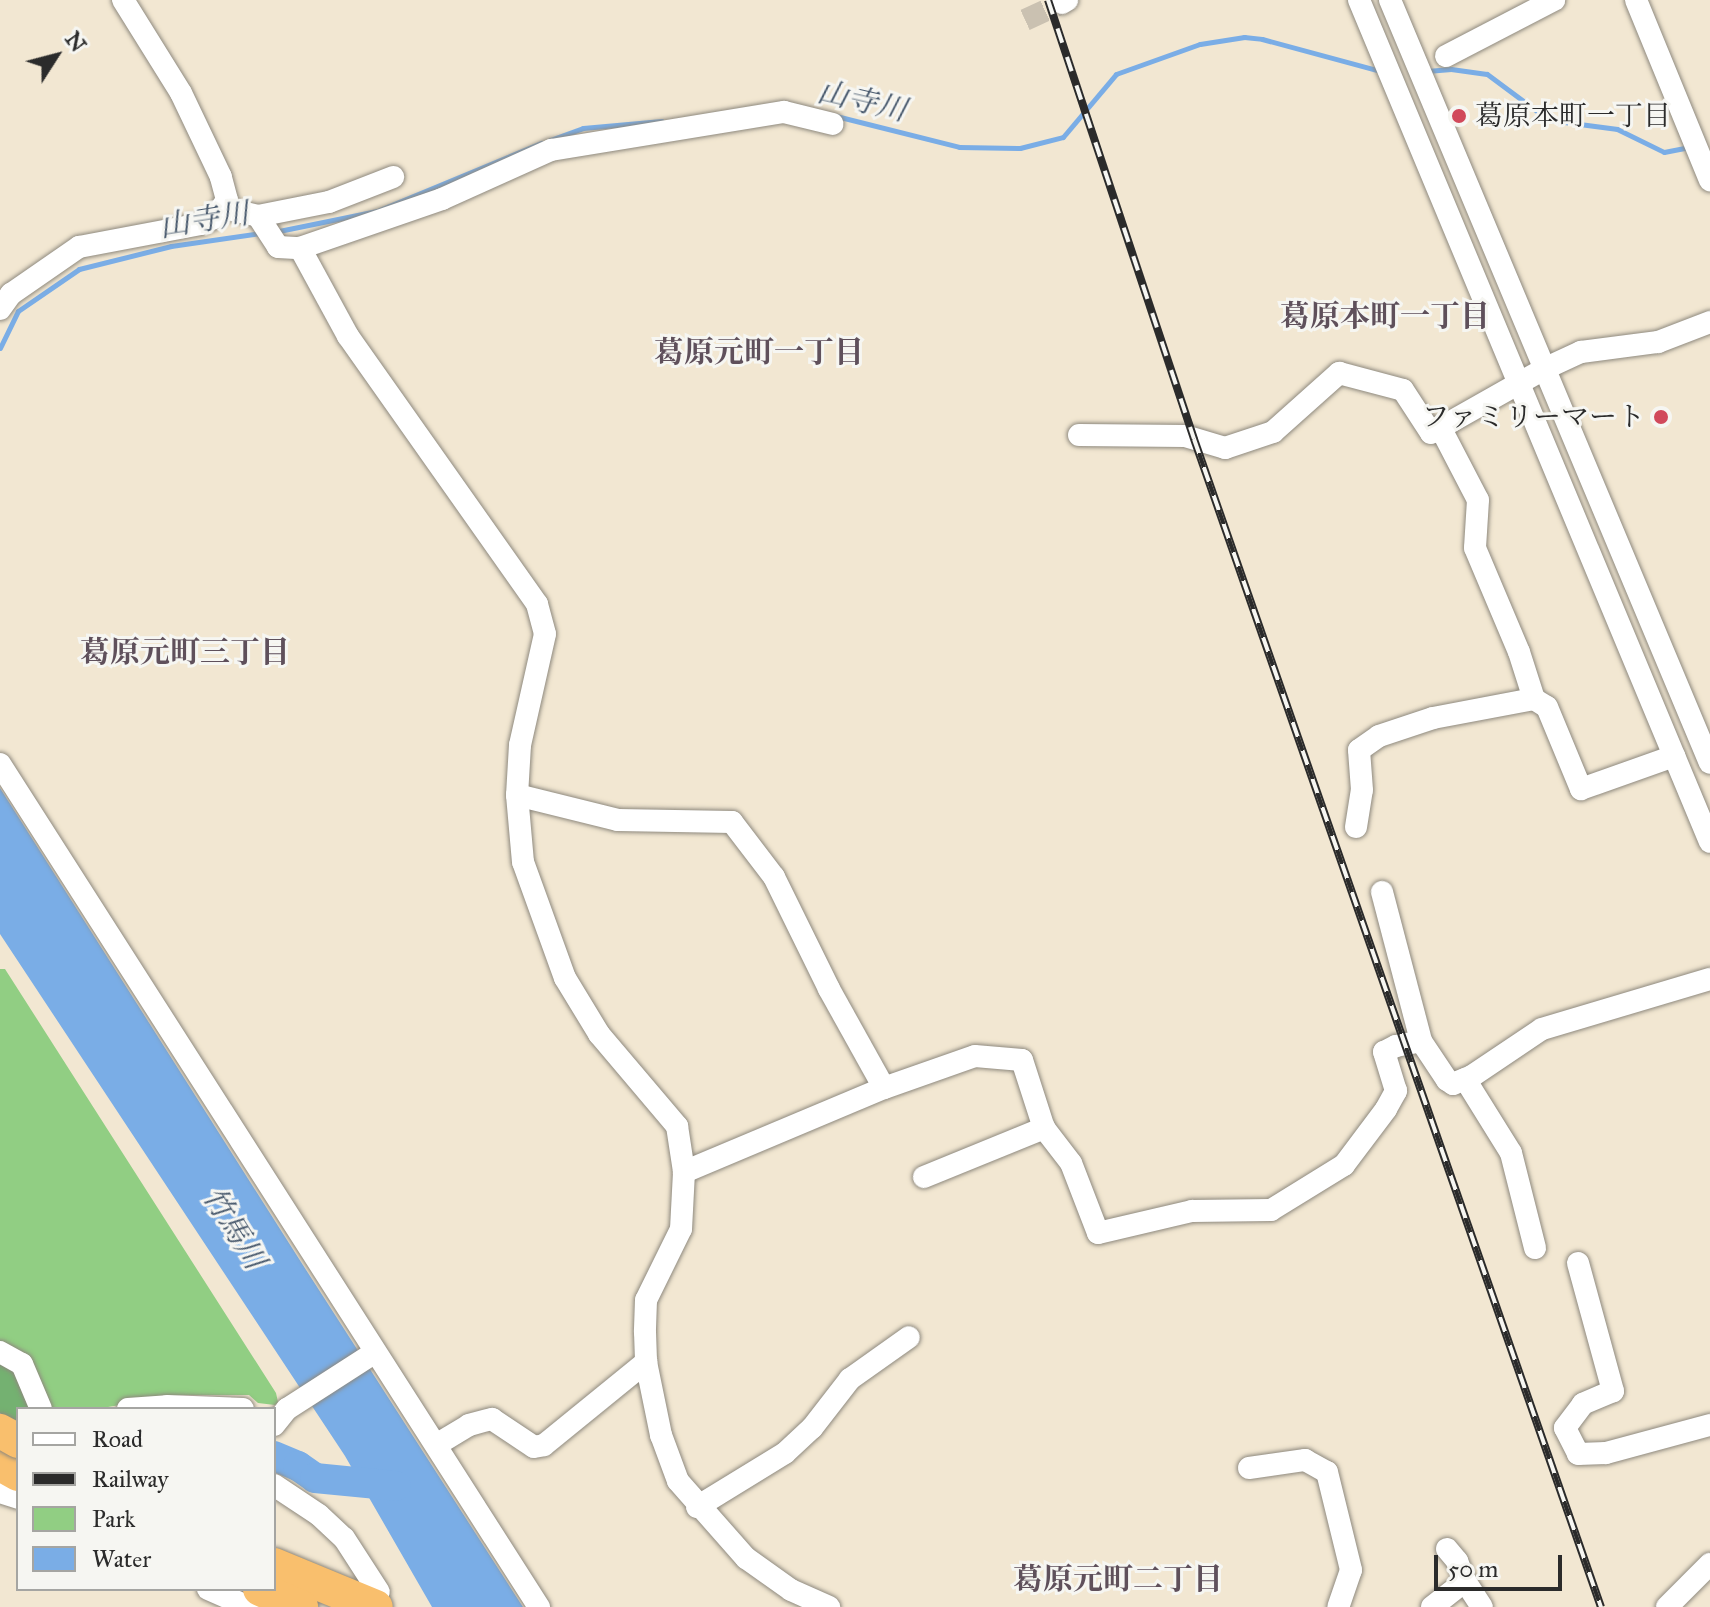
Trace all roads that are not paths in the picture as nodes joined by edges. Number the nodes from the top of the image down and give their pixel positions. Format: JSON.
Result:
{"nodes":[{"id":1,"x":123,"y":0,"type":"edge"},
{"id":2,"x":1359,"y":0,"type":"edge"},
{"id":3,"x":1390,"y":0,"type":"edge"},
{"id":4,"x":1554,"y":0,"type":"edge"},
{"id":5,"x":1636,"y":0,"type":"edge"},
{"id":6,"x":1446,"y":56,"type":"dead end"},
{"id":7,"x":833,"y":124,"type":"dead end"},
{"id":8,"x":393,"y":177,"type":"dead end"},
{"id":9,"x":1710,"y":180,"type":"edge"},
{"id":10,"x":224,"y":208,"type":"junction"},
{"id":11,"x":258,"y":216,"type":"junction"},
{"id":12,"x":300,"y":248,"type":"junction"},
{"id":13,"x":0,"y":274,"type":"edge"},
{"id":14,"x":6,"y":302,"type":"edge"},
{"id":15,"x":1710,"y":322,"type":"edge"},
{"id":16,"x":1544,"y":369,"type":"junction"},
{"id":17,"x":1517,"y":384,"type":"junction"},
{"id":18,"x":1440,"y":427,"type":"junction"},
{"id":19,"x":1079,"y":435,"type":"dead end"},
{"id":20,"x":1534,"y":699,"type":"junction"},
{"id":21,"x":1674,"y":756,"type":"junction"},
{"id":22,"x":1710,"y":763,"type":"edge"},
{"id":23,"x":0,"y":764,"type":"edge"},
{"id":24,"x":517,"y":795,"type":"junction"},
{"id":25,"x":1356,"y":827,"type":"dead end"},
{"id":26,"x":1710,"y":842,"type":"edge"},
{"id":27,"x":1382,"y":892,"type":"dead end"},
{"id":28,"x":1710,"y":979,"type":"edge"},
{"id":29,"x":1421,"y":1041,"type":"junction"},
{"id":30,"x":1465,"y":1079,"type":"junction"},
{"id":31,"x":884,"y":1088,"type":"junction"},
{"id":32,"x":1044,"y":1128,"type":"junction"},
{"id":33,"x":684,"y":1172,"type":"junction"},
{"id":34,"x":924,"y":1177,"type":"dead end"},
{"id":35,"x":1535,"y":1248,"type":"dead end"},
{"id":36,"x":1578,"y":1263,"type":"dead end"},
{"id":37,"x":909,"y":1337,"type":"dead end"},
{"id":38,"x":0,"y":1352,"type":"edge"},
{"id":39,"x":371,"y":1355,"type":"junction"},
{"id":40,"x":646,"y":1362,"type":"junction"},
{"id":41,"x":40,"y":1407,"type":"edge"},
{"id":42,"x":154,"y":1407,"type":"edge"},
{"id":43,"x":192,"y":1407,"type":"edge"},
{"id":44,"x":276,"y":1419,"type":"edge"},
{"id":45,"x":1710,"y":1425,"type":"edge"},
{"id":46,"x":436,"y":1445,"type":"junction"},
{"id":47,"x":1249,"y":1468,"type":"dead end"},
{"id":48,"x":276,"y":1486,"type":"edge"},
{"id":49,"x":697,"y":1507,"type":"junction"},
{"id":50,"x":1447,"y":1549,"type":"dead end"},
{"id":51,"x":1710,"y":1564,"type":"edge"},
{"id":52,"x":276,"y":1566,"type":"edge"},
{"id":53,"x":1465,"y":1581,"type":"junction"},
{"id":54,"x":213,"y":1591,"type":"edge"},
{"id":55,"x":265,"y":1591,"type":"edge"},
{"id":56,"x":378,"y":1600,"type":"edge"},
{"id":57,"x":249,"y":1607,"type":"edge"},
{"id":58,"x":301,"y":1607,"type":"edge"},
{"id":59,"x":539,"y":1607,"type":"edge"},
{"id":60,"x":829,"y":1607,"type":"edge"},
{"id":61,"x":1338,"y":1607,"type":"edge"},
{"id":62,"x":1432,"y":1607,"type":"edge"},
{"id":63,"x":1482,"y":1607,"type":"edge"},
{"id":64,"x":1667,"y":1607,"type":"edge"}],
"edges":[{"from":1,"to":10,"type":"street"},
{"from":2,"to":17,"type":"street"},
{"from":3,"to":16,"type":"street"},
{"from":4,"to":6,"type":"street"},
{"from":5,"to":9,"type":"street"},
{"from":7,"to":12,"type":"street"},
{"from":8,"to":11,"type":"street"},
{"from":10,"to":11,"type":"street"},
{"from":10,"to":14,"type":"street"},
{"from":11,"to":12,"type":"street"},
{"from":12,"to":24,"type":"street"},
{"from":13,"to":14,"type":"street"},
{"from":15,"to":16,"type":"street"},
{"from":16,"to":17,"type":"street"},
{"from":16,"to":22,"type":"street"},
{"from":17,"to":18,"type":"street"},
{"from":17,"to":21,"type":"street"},
{"from":18,"to":19,"type":"street"},
{"from":18,"to":20,"type":"street"},
{"from":20,"to":21,"type":"street"},
{"from":20,"to":25,"type":"street"},
{"from":21,"to":26,"type":"street"},
{"from":23,"to":39,"type":"street"},
{"from":24,"to":31,"type":"street"},
{"from":24,"to":33,"type":"street"},
{"from":27,"to":29,"type":"street"},
{"from":28,"to":30,"type":"street"},
{"from":29,"to":30,"type":"street"},
{"from":29,"to":32,"type":"street"},
{"from":30,"to":35,"type":"street"},
{"from":31,"to":32,"type":"street"},
{"from":31,"to":33,"type":"street"},
{"from":32,"to":34,"type":"street"},
{"from":33,"to":40,"type":"street"},
{"from":36,"to":45,"type":"street"},
{"from":37,"to":49,"type":"street"},
{"from":38,"to":41,"type":"street"},
{"from":39,"to":44,"type":"street"},
{"from":39,"to":46,"type":"street"},
{"from":40,"to":46,"type":"street"},
{"from":40,"to":49,"type":"street"},
{"from":42,"to":43,"type":"street"},
{"from":46,"to":59,"type":"street"},
{"from":47,"to":61,"type":"street"},
{"from":48,"to":56,"type":"street"},
{"from":49,"to":60,"type":"street"},
{"from":50,"to":53,"type":"street"},
{"from":51,"to":64,"type":"street"},
{"from":52,"to":56,"type":"highway"},
{"from":53,"to":62,"type":"street"},
{"from":53,"to":63,"type":"street"},
{"from":54,"to":57,"type":"street"},
{"from":55,"to":58,"type":"highway"}]}
